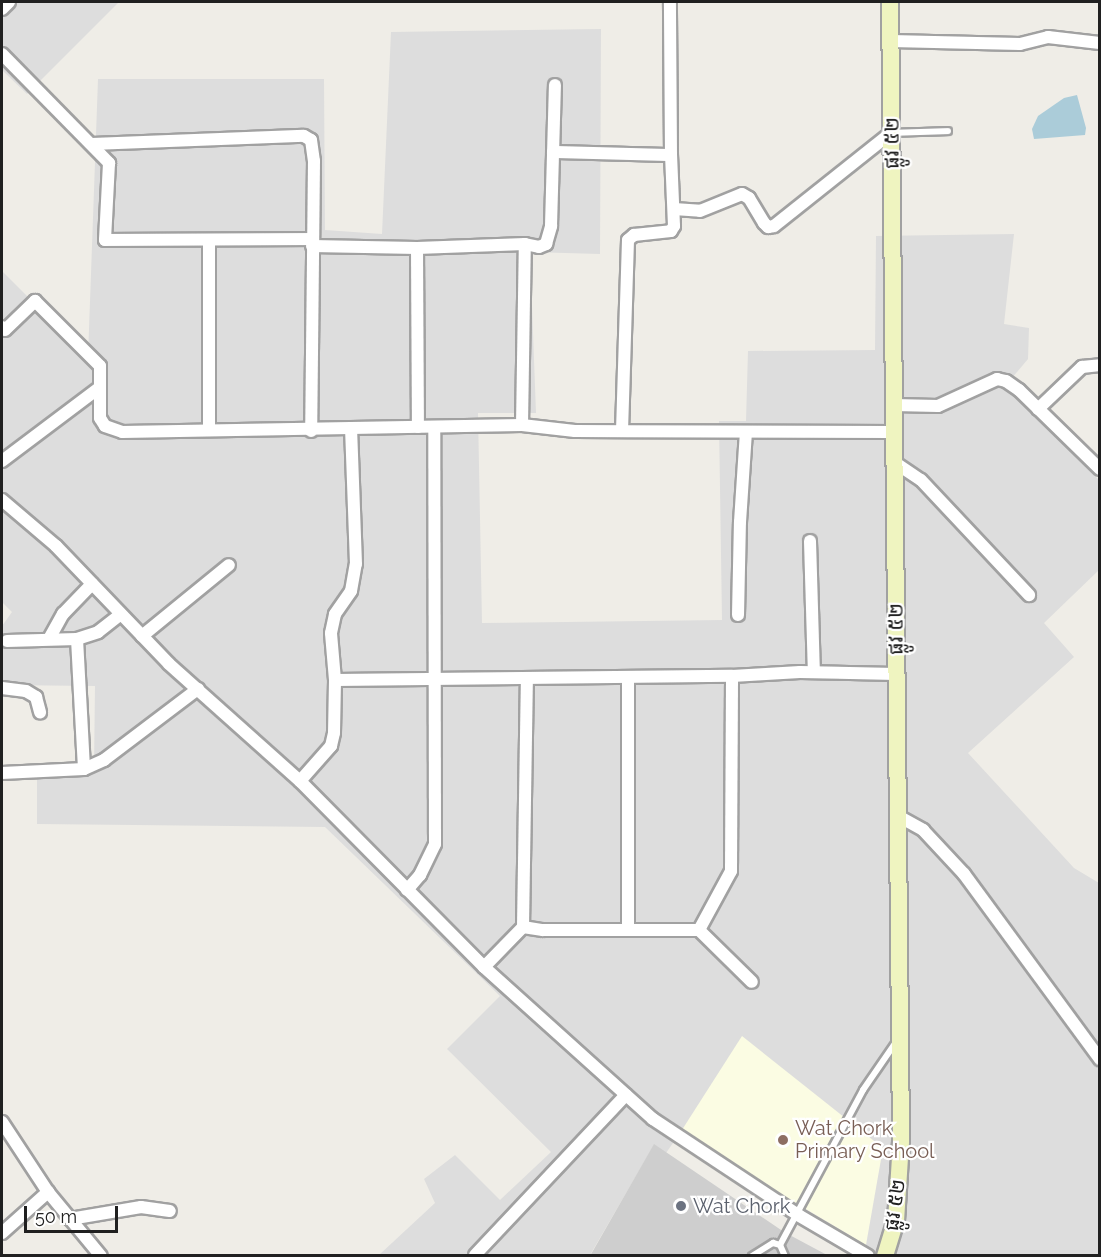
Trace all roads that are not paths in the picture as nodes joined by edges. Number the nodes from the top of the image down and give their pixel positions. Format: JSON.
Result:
{"nodes":[{"id":1,"x":9,"y":2,"type":"edge"},
{"id":2,"x":670,"y":2,"type":"edge"},
{"id":3,"x":890,"y":2,"type":"edge"},
{"id":4,"x":2,"y":9,"type":"edge"},
{"id":5,"x":891,"y":41,"type":"junction"},
{"id":6,"x":1100,"y":44,"type":"edge"},
{"id":7,"x":2,"y":54,"type":"edge"},
{"id":8,"x":555,"y":85,"type":"dead end"},
{"id":9,"x":948,"y":131,"type":"dead end"},
{"id":10,"x":891,"y":133,"type":"junction"},
{"id":11,"x":92,"y":144,"type":"junction"},
{"id":12,"x":553,"y":152,"type":"junction"},
{"id":13,"x":672,"y":155,"type":"junction"},
{"id":14,"x":674,"y":209,"type":"junction"},
{"id":15,"x":209,"y":240,"type":"junction"},
{"id":16,"x":312,"y":242,"type":"junction"},
{"id":17,"x":525,"y":244,"type":"junction"},
{"id":18,"x":417,"y":248,"type":"junction"},
{"id":19,"x":2,"y":327,"type":"edge"},
{"id":20,"x":1100,"y":365,"type":"edge"},
{"id":21,"x":99,"y":388,"type":"junction"},
{"id":22,"x":894,"y":405,"type":"junction"},
{"id":23,"x":1038,"y":409,"type":"junction"},
{"id":24,"x":522,"y":425,"type":"junction"},
{"id":25,"x":418,"y":427,"type":"junction"},
{"id":26,"x":434,"y":427,"type":"junction"},
{"id":27,"x":351,"y":428,"type":"junction"},
{"id":28,"x":209,"y":429,"type":"junction"},
{"id":29,"x":311,"y":431,"type":"junction"},
{"id":30,"x":622,"y":431,"type":"junction"},
{"id":31,"x":746,"y":432,"type":"junction"},
{"id":32,"x":894,"y":432,"type":"junction"},
{"id":33,"x":2,"y":461,"type":"edge"},
{"id":34,"x":894,"y":462,"type":"junction"},
{"id":35,"x":1100,"y":469,"type":"edge"},
{"id":36,"x":2,"y":501,"type":"edge"},
{"id":37,"x":810,"y":541,"type":"dead end"},
{"id":38,"x":229,"y":565,"type":"dead end"},
{"id":39,"x":92,"y":584,"type":"junction"},
{"id":40,"x":1029,"y":595,"type":"dead end"},
{"id":41,"x":121,"y":614,"type":"junction"},
{"id":42,"x":738,"y":615,"type":"dead end"},
{"id":43,"x":142,"y":636,"type":"junction"},
{"id":44,"x":49,"y":639,"type":"junction"},
{"id":45,"x":77,"y":639,"type":"junction"},
{"id":46,"x":7,"y":641,"type":"dead end"},
{"id":47,"x":814,"y":672,"type":"junction"},
{"id":48,"x":896,"y":674,"type":"junction"},
{"id":49,"x":732,"y":676,"type":"junction"},
{"id":50,"x":628,"y":677,"type":"junction"},
{"id":51,"x":527,"y":678,"type":"junction"},
{"id":52,"x":435,"y":679,"type":"junction"},
{"id":53,"x":335,"y":680,"type":"junction"},
{"id":54,"x":2,"y":688,"type":"edge"},
{"id":55,"x":198,"y":689,"type":"junction"},
{"id":56,"x":40,"y":712,"type":"dead end"},
{"id":57,"x":84,"y":769,"type":"junction"},
{"id":58,"x":2,"y":773,"type":"edge"},
{"id":59,"x":300,"y":781,"type":"junction"},
{"id":60,"x":898,"y":816,"type":"junction"},
{"id":61,"x":407,"y":890,"type":"junction"},
{"id":62,"x":523,"y":927,"type":"junction"},
{"id":63,"x":628,"y":929,"type":"junction"},
{"id":64,"x":699,"y":930,"type":"junction"},
{"id":65,"x":484,"y":967,"type":"junction"},
{"id":66,"x":752,"y":982,"type":"dead end"},
{"id":67,"x":900,"y":1036,"type":"junction"},
{"id":68,"x":1100,"y":1059,"type":"edge"},
{"id":69,"x":626,"y":1095,"type":"junction"},
{"id":70,"x":2,"y":1122,"type":"edge"},
{"id":71,"x":48,"y":1192,"type":"junction"},
{"id":72,"x":170,"y":1210,"type":"dead end"},
{"id":73,"x":798,"y":1215,"type":"junction"},
{"id":74,"x":70,"y":1219,"type":"junction"},
{"id":75,"x":2,"y":1233,"type":"edge"},
{"id":76,"x":780,"y":1245,"type":"junction"},
{"id":77,"x":475,"y":1255,"type":"edge"},
{"id":78,"x":102,"y":1256,"type":"edge"},
{"id":79,"x":752,"y":1256,"type":"edge"},
{"id":80,"x":785,"y":1256,"type":"edge"},
{"id":81,"x":868,"y":1256,"type":"edge"},
{"id":82,"x":885,"y":1256,"type":"edge"}],
"edges":[{"from":1,"to":4,"type":"street"},
{"from":2,"to":13,"type":"street"},
{"from":3,"to":5,"type":"street","name":"ផ្លូវ ៥២"},
{"from":5,"to":6,"type":"street"},
{"from":5,"to":10,"type":"street","name":"ផ្លូវ ៥២"},
{"from":7,"to":11,"type":"street"},
{"from":8,"to":12,"type":"street"},
{"from":9,"to":10,"type":"lane"},
{"from":10,"to":14,"type":"street"},
{"from":10,"to":22,"type":"street","name":"ផ្លូវ ៥២"},
{"from":11,"to":15,"type":"street"},
{"from":11,"to":16,"type":"street"},
{"from":12,"to":13,"type":"street"},
{"from":12,"to":17,"type":"street"},
{"from":13,"to":14,"type":"street"},
{"from":14,"to":30,"type":"street"},
{"from":15,"to":16,"type":"street"},
{"from":15,"to":28,"type":"street"},
{"from":16,"to":18,"type":"street"},
{"from":16,"to":29,"type":"street"},
{"from":17,"to":18,"type":"street"},
{"from":17,"to":24,"type":"street"},
{"from":18,"to":25,"type":"street"},
{"from":19,"to":21,"type":"street"},
{"from":20,"to":23,"type":"street"},
{"from":21,"to":28,"type":"street"},
{"from":21,"to":33,"type":"street"},
{"from":22,"to":23,"type":"street"},
{"from":22,"to":32,"type":"street","name":"ផ្លូវ ៥២"},
{"from":23,"to":35,"type":"street"},
{"from":24,"to":26,"type":"street"},
{"from":24,"to":30,"type":"street"},
{"from":25,"to":26,"type":"street"},
{"from":25,"to":27,"type":"street"},
{"from":26,"to":52,"type":"street"},
{"from":27,"to":29,"type":"street"},
{"from":27,"to":53,"type":"street"},
{"from":28,"to":29,"type":"street"},
{"from":30,"to":31,"type":"street"},
{"from":31,"to":32,"type":"street"},
{"from":31,"to":42,"type":"street"},
{"from":32,"to":34,"type":"street","name":"ផ្លូវ ៥២"},
{"from":34,"to":40,"type":"street"},
{"from":34,"to":48,"type":"street","name":"ផ្លូវ ៥២"},
{"from":36,"to":39,"type":"street"},
{"from":37,"to":47,"type":"street"},
{"from":38,"to":43,"type":"street"},
{"from":39,"to":41,"type":"street"},
{"from":39,"to":44,"type":"street"},
{"from":41,"to":43,"type":"street"},
{"from":41,"to":45,"type":"street"},
{"from":43,"to":55,"type":"street"},
{"from":44,"to":45,"type":"street"},
{"from":44,"to":46,"type":"street"},
{"from":45,"to":57,"type":"street"},
{"from":47,"to":48,"type":"street"},
{"from":47,"to":49,"type":"street"},
{"from":48,"to":60,"type":"street","name":"ផ្លូវ ៥២"},
{"from":49,"to":50,"type":"street"},
{"from":49,"to":64,"type":"street"},
{"from":50,"to":51,"type":"street"},
{"from":50,"to":63,"type":"street"},
{"from":51,"to":52,"type":"street"},
{"from":51,"to":62,"type":"street"},
{"from":52,"to":53,"type":"street"},
{"from":52,"to":61,"type":"street"},
{"from":53,"to":59,"type":"street"},
{"from":54,"to":56,"type":"street"},
{"from":55,"to":57,"type":"street"},
{"from":55,"to":59,"type":"street"},
{"from":57,"to":58,"type":"street"},
{"from":59,"to":61,"type":"street"},
{"from":60,"to":67,"type":"street","name":"ផ្លូវ ៥២"},
{"from":60,"to":68,"type":"street"},
{"from":61,"to":65,"type":"street"},
{"from":62,"to":63,"type":"street"},
{"from":62,"to":65,"type":"street"},
{"from":63,"to":64,"type":"street"},
{"from":64,"to":66,"type":"street"},
{"from":65,"to":69,"type":"street"},
{"from":67,"to":73,"type":"lane"},
{"from":67,"to":82,"type":"street","name":"ផ្លូវ ៥២"},
{"from":69,"to":73,"type":"street"},
{"from":69,"to":77,"type":"street"},
{"from":70,"to":71,"type":"street"},
{"from":71,"to":74,"type":"street"},
{"from":71,"to":75,"type":"street"},
{"from":72,"to":74,"type":"street"},
{"from":73,"to":76,"type":"lane"},
{"from":73,"to":81,"type":"street"},
{"from":74,"to":78,"type":"street"},
{"from":76,"to":79,"type":"lane"},
{"from":76,"to":80,"type":"lane"}]}
